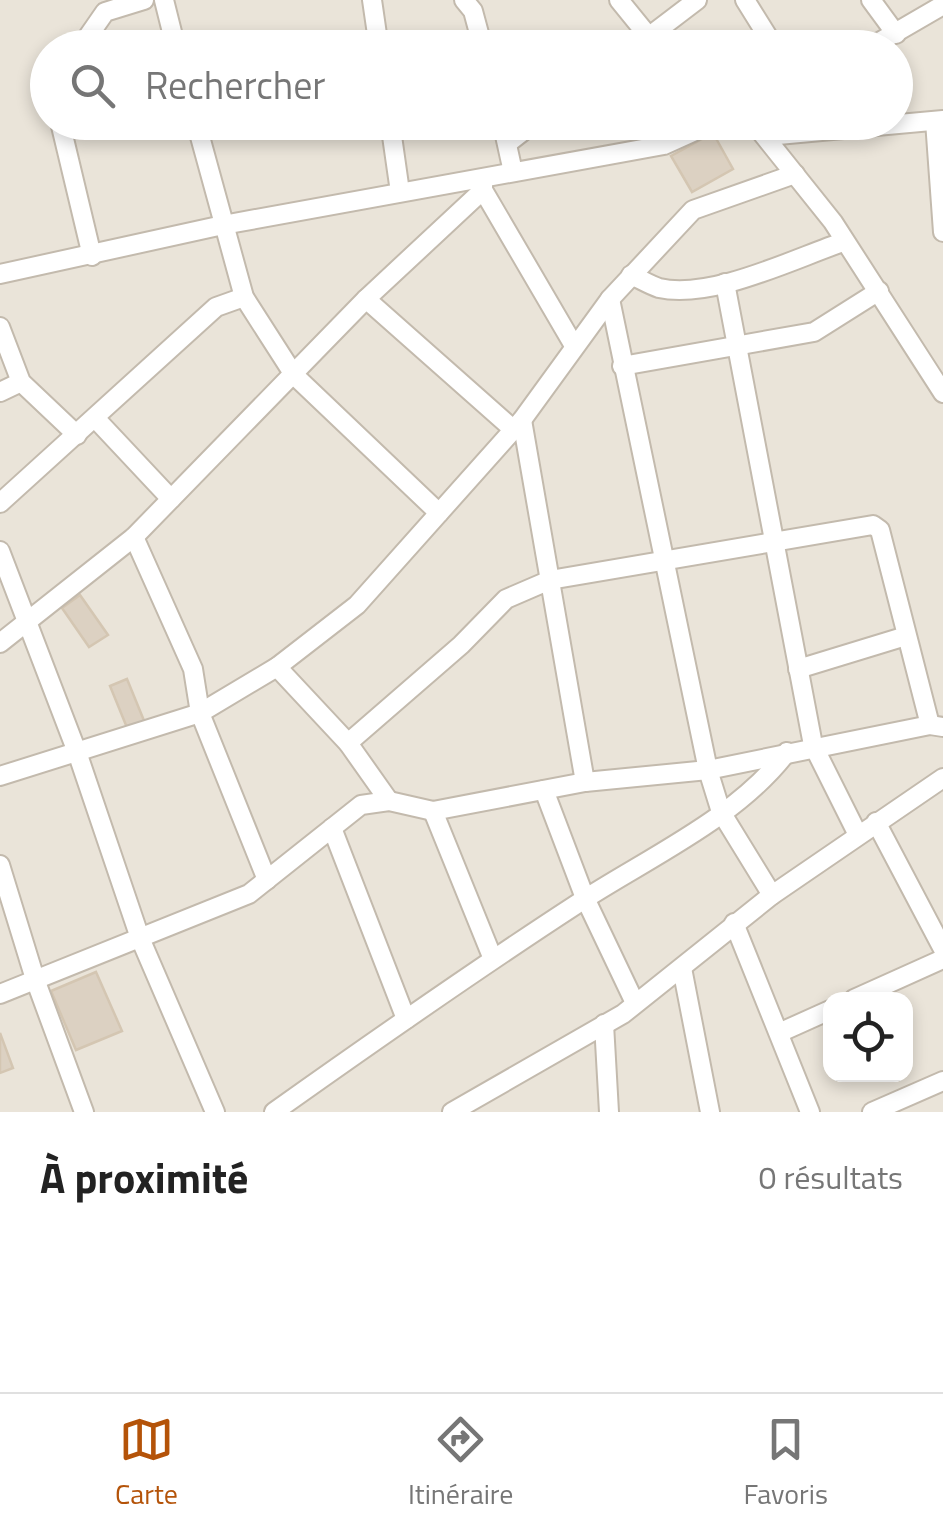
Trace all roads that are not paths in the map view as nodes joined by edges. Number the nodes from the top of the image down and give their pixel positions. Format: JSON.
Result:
{"nodes":[{"id":1,"x":144,"y":0,"type":"edge"},
{"id":2,"x":164,"y":0,"type":"edge"},
{"id":3,"x":372,"y":0,"type":"edge"},
{"id":4,"x":464,"y":0,"type":"edge"},
{"id":5,"x":619,"y":0,"type":"edge"},
{"id":6,"x":697,"y":0,"type":"edge"},
{"id":7,"x":745,"y":0,"type":"edge"},
{"id":8,"x":871,"y":0,"type":"edge"},
{"id":9,"x":943,"y":5,"type":"edge"},
{"id":10,"x":92,"y":30,"type":"edge"},
{"id":11,"x":172,"y":30,"type":"edge"},
{"id":12,"x":376,"y":30,"type":"edge"},
{"id":13,"x":479,"y":30,"type":"edge"},
{"id":14,"x":638,"y":30,"type":"edge"},
{"id":15,"x":663,"y":30,"type":"edge"},
{"id":16,"x":764,"y":30,"type":"edge"},
{"id":17,"x":893,"y":30,"type":"edge"},
{"id":18,"x":902,"y":30,"type":"edge"},
{"id":19,"x":939,"y":120,"type":"edge"},
{"id":20,"x":913,"y":121,"type":"edge"},
{"id":21,"x":64,"y":140,"type":"edge"},
{"id":22,"x":201,"y":140,"type":"edge"},
{"id":23,"x":393,"y":140,"type":"edge"},
{"id":24,"x":507,"y":140,"type":"edge"},
{"id":25,"x":513,"y":140,"type":"edge"},
{"id":26,"x":675,"y":140,"type":"edge"},
{"id":27,"x":769,"y":140,"type":"edge"},
{"id":28,"x":508,"y":144,"type":"junction"},
{"id":29,"x":513,"y":172,"type":"junction"},
{"id":30,"x":795,"y":174,"type":"junction"},
{"id":31,"x":483,"y":183,"type":"junction"},
{"id":32,"x":400,"y":192,"type":"junction"},
{"id":33,"x":223,"y":225,"type":"junction"},
{"id":34,"x":943,"y":232,"type":"edge"},
{"id":35,"x":842,"y":242,"type":"junction"},
{"id":36,"x":92,"y":256,"type":"junction"},
{"id":37,"x":0,"y":274,"type":"edge"},
{"id":38,"x":630,"y":274,"type":"junction"},
{"id":39,"x":724,"y":283,"type":"junction"},
{"id":40,"x":879,"y":291,"type":"junction"},
{"id":41,"x":244,"y":297,"type":"junction"},
{"id":42,"x":366,"y":299,"type":"junction"},
{"id":43,"x":610,"y":299,"type":"junction"},
{"id":44,"x":0,"y":327,"type":"edge"},
{"id":45,"x":574,"y":344,"type":"junction"},
{"id":46,"x":736,"y":346,"type":"junction"},
{"id":47,"x":622,"y":366,"type":"junction"},
{"id":48,"x":294,"y":375,"type":"junction"},
{"id":49,"x":20,"y":382,"type":"junction"},
{"id":50,"x":0,"y":392,"type":"edge"},
{"id":51,"x":943,"y":393,"type":"edge"},
{"id":52,"x":96,"y":418,"type":"junction"},
{"id":53,"x":518,"y":425,"type":"junction"},
{"id":54,"x":76,"y":435,"type":"junction"},
{"id":55,"x":171,"y":499,"type":"junction"},
{"id":56,"x":0,"y":503,"type":"edge"},
{"id":57,"x":439,"y":513,"type":"junction"},
{"id":58,"x":134,"y":537,"type":"junction"},
{"id":59,"x":773,"y":542,"type":"junction"},
{"id":60,"x":0,"y":551,"type":"edge"},
{"id":61,"x":664,"y":562,"type":"junction"},
{"id":62,"x":550,"y":580,"type":"junction"},
{"id":63,"x":29,"y":621,"type":"junction"},
{"id":64,"x":906,"y":636,"type":"junction"},
{"id":65,"x":0,"y":644,"type":"edge"},
{"id":66,"x":278,"y":667,"type":"junction"},
{"id":67,"x":798,"y":669,"type":"junction"},
{"id":68,"x":200,"y":713,"type":"junction"},
{"id":69,"x":937,"y":726,"type":"edge"},
{"id":70,"x":348,"y":743,"type":"junction"},
{"id":71,"x":814,"y":746,"type":"junction"},
{"id":72,"x":76,"y":752,"type":"junction"},
{"id":73,"x":786,"y":752,"type":"junction"},
{"id":74,"x":708,"y":770,"type":"junction"},
{"id":75,"x":0,"y":776,"type":"edge"},
{"id":76,"x":943,"y":778,"type":"edge"},
{"id":77,"x":585,"y":782,"type":"junction"},
{"id":78,"x":544,"y":790,"type":"junction"},
{"id":79,"x":389,"y":802,"type":"junction"},
{"id":80,"x":433,"y":811,"type":"junction"},
{"id":81,"x":721,"y":812,"type":"junction"},
{"id":82,"x":876,"y":822,"type":"junction"},
{"id":83,"x":332,"y":828,"type":"junction"},
{"id":84,"x":858,"y":835,"type":"junction"},
{"id":85,"x":0,"y":865,"type":"edge"},
{"id":86,"x":266,"y":880,"type":"junction"},
{"id":87,"x":772,"y":895,"type":"junction"},
{"id":88,"x":586,"y":898,"type":"junction"},
{"id":89,"x":734,"y":923,"type":"junction"},
{"id":90,"x":140,"y":938,"type":"junction"},
{"id":91,"x":941,"y":939,"type":"edge"},
{"id":92,"x":493,"y":958,"type":"junction"},
{"id":93,"x":943,"y":959,"type":"edge"},
{"id":94,"x":682,"y":968,"type":"junction"},
{"id":95,"x":35,"y":980,"type":"junction"},
{"id":96,"x":871,"y":992,"type":"edge"},
{"id":97,"x":0,"y":994,"type":"edge"},
{"id":98,"x":635,"y":1004,"type":"junction"},
{"id":99,"x":823,"y":1013,"type":"edge"},
{"id":100,"x":406,"y":1019,"type":"junction"},
{"id":101,"x":604,"y":1024,"type":"junction"},
{"id":102,"x":782,"y":1032,"type":"junction"},
{"id":103,"x":943,"y":1081,"type":"edge"},
{"id":104,"x":497,"y":1090,"type":"junction"},
{"id":105,"x":84,"y":1112,"type":"edge"},
{"id":106,"x":215,"y":1112,"type":"edge"},
{"id":107,"x":274,"y":1112,"type":"edge"},
{"id":108,"x":452,"y":1112,"type":"edge"},
{"id":109,"x":498,"y":1112,"type":"edge"},
{"id":110,"x":609,"y":1112,"type":"edge"},
{"id":111,"x":710,"y":1112,"type":"edge"},
{"id":112,"x":810,"y":1112,"type":"edge"},
{"id":113,"x":872,"y":1112,"type":"edge"}],
"edges":[{"from":1,"to":10,"type":"street"},
{"from":2,"to":11,"type":"street"},
{"from":3,"to":12,"type":"street"},
{"from":4,"to":13,"type":"street"},
{"from":5,"to":14,"type":"street"},
{"from":6,"to":15,"type":"street"},
{"from":7,"to":16,"type":"street"},
{"from":8,"to":17,"type":"street"},
{"from":9,"to":18,"type":"street"},
{"from":19,"to":20,"type":"street"},
{"from":19,"to":34,"type":"street"},
{"from":21,"to":36,"type":"street"},
{"from":22,"to":33,"type":"street"},
{"from":23,"to":32,"type":"street"},
{"from":24,"to":28,"type":"street"},
{"from":25,"to":28,"type":"street"},
{"from":26,"to":29,"type":"street"},
{"from":27,"to":30,"type":"street"},
{"from":28,"to":29,"type":"street"},
{"from":29,"to":31,"type":"street"},
{"from":30,"to":35,"type":"street"},
{"from":30,"to":38,"type":"street"},
{"from":31,"to":32,"type":"street"},
{"from":31,"to":42,"type":"street"},
{"from":31,"to":45,"type":"street"},
{"from":32,"to":33,"type":"street"},
{"from":33,"to":36,"type":"street"},
{"from":33,"to":41,"type":"street"},
{"from":35,"to":39,"type":"street"},
{"from":35,"to":40,"type":"street"},
{"from":36,"to":37,"type":"street"},
{"from":38,"to":39,"type":"street"},
{"from":38,"to":43,"type":"street"},
{"from":39,"to":46,"type":"street"},
{"from":40,"to":46,"type":"street"},
{"from":40,"to":51,"type":"street"},
{"from":41,"to":48,"type":"street"},
{"from":41,"to":52,"type":"street"},
{"from":42,"to":48,"type":"street"},
{"from":42,"to":53,"type":"street"},
{"from":43,"to":45,"type":"street"},
{"from":43,"to":47,"type":"street"},
{"from":44,"to":49,"type":"street"},
{"from":45,"to":53,"type":"street"},
{"from":46,"to":47,"type":"street"},
{"from":46,"to":59,"type":"street"},
{"from":47,"to":61,"type":"street"},
{"from":48,"to":55,"type":"street"},
{"from":48,"to":57,"type":"street"},
{"from":49,"to":50,"type":"street"},
{"from":49,"to":54,"type":"street"},
{"from":52,"to":54,"type":"street"},
{"from":52,"to":55,"type":"street"},
{"from":53,"to":57,"type":"street"},
{"from":53,"to":62,"type":"street"},
{"from":54,"to":56,"type":"street"},
{"from":55,"to":58,"type":"street"},
{"from":57,"to":66,"type":"street"},
{"from":58,"to":63,"type":"street"},
{"from":58,"to":68,"type":"street"},
{"from":59,"to":61,"type":"street"},
{"from":59,"to":64,"type":"street"},
{"from":59,"to":67,"type":"street"},
{"from":60,"to":63,"type":"street"},
{"from":61,"to":62,"type":"street"},
{"from":61,"to":74,"type":"street"},
{"from":62,"to":70,"type":"street"},
{"from":62,"to":77,"type":"street"},
{"from":63,"to":65,"type":"street"},
{"from":63,"to":72,"type":"street"},
{"from":64,"to":67,"type":"street"},
{"from":64,"to":69,"type":"street"},
{"from":66,"to":68,"type":"street"},
{"from":66,"to":70,"type":"street"},
{"from":67,"to":71,"type":"street"},
{"from":68,"to":72,"type":"street"},
{"from":68,"to":86,"type":"street"},
{"from":69,"to":71,"type":"street"},
{"from":70,"to":79,"type":"street"},
{"from":71,"to":73,"type":"street"},
{"from":71,"to":84,"type":"street"},
{"from":72,"to":75,"type":"street"},
{"from":72,"to":90,"type":"street"},
{"from":73,"to":74,"type":"street"},
{"from":73,"to":81,"type":"street"},
{"from":74,"to":77,"type":"street"},
{"from":74,"to":81,"type":"street"},
{"from":76,"to":82,"type":"street"},
{"from":77,"to":78,"type":"street"},
{"from":78,"to":80,"type":"street"},
{"from":78,"to":88,"type":"street"},
{"from":79,"to":80,"type":"street"},
{"from":79,"to":83,"type":"street"},
{"from":80,"to":92,"type":"street"},
{"from":81,"to":87,"type":"street"},
{"from":81,"to":88,"type":"street"},
{"from":82,"to":84,"type":"street"},
{"from":82,"to":91,"type":"street"},
{"from":83,"to":86,"type":"street"},
{"from":83,"to":100,"type":"street"},
{"from":84,"to":87,"type":"street"},
{"from":85,"to":95,"type":"street"},
{"from":86,"to":90,"type":"street"},
{"from":87,"to":89,"type":"street"},
{"from":88,"to":92,"type":"street"},
{"from":88,"to":98,"type":"street"},
{"from":89,"to":94,"type":"street"},
{"from":89,"to":102,"type":"street"},
{"from":90,"to":95,"type":"street"},
{"from":90,"to":106,"type":"street"},
{"from":92,"to":100,"type":"street"},
{"from":93,"to":96,"type":"street"},
{"from":94,"to":98,"type":"street"},
{"from":94,"to":111,"type":"street"},
{"from":95,"to":97,"type":"street"},
{"from":95,"to":105,"type":"street"},
{"from":98,"to":101,"type":"street"},
{"from":99,"to":102,"type":"street"},
{"from":100,"to":107,"type":"street"},
{"from":101,"to":104,"type":"street"},
{"from":101,"to":110,"type":"street"},
{"from":102,"to":112,"type":"street"},
{"from":103,"to":113,"type":"street"},
{"from":104,"to":108,"type":"street"},
{"from":104,"to":109,"type":"street"}]}
